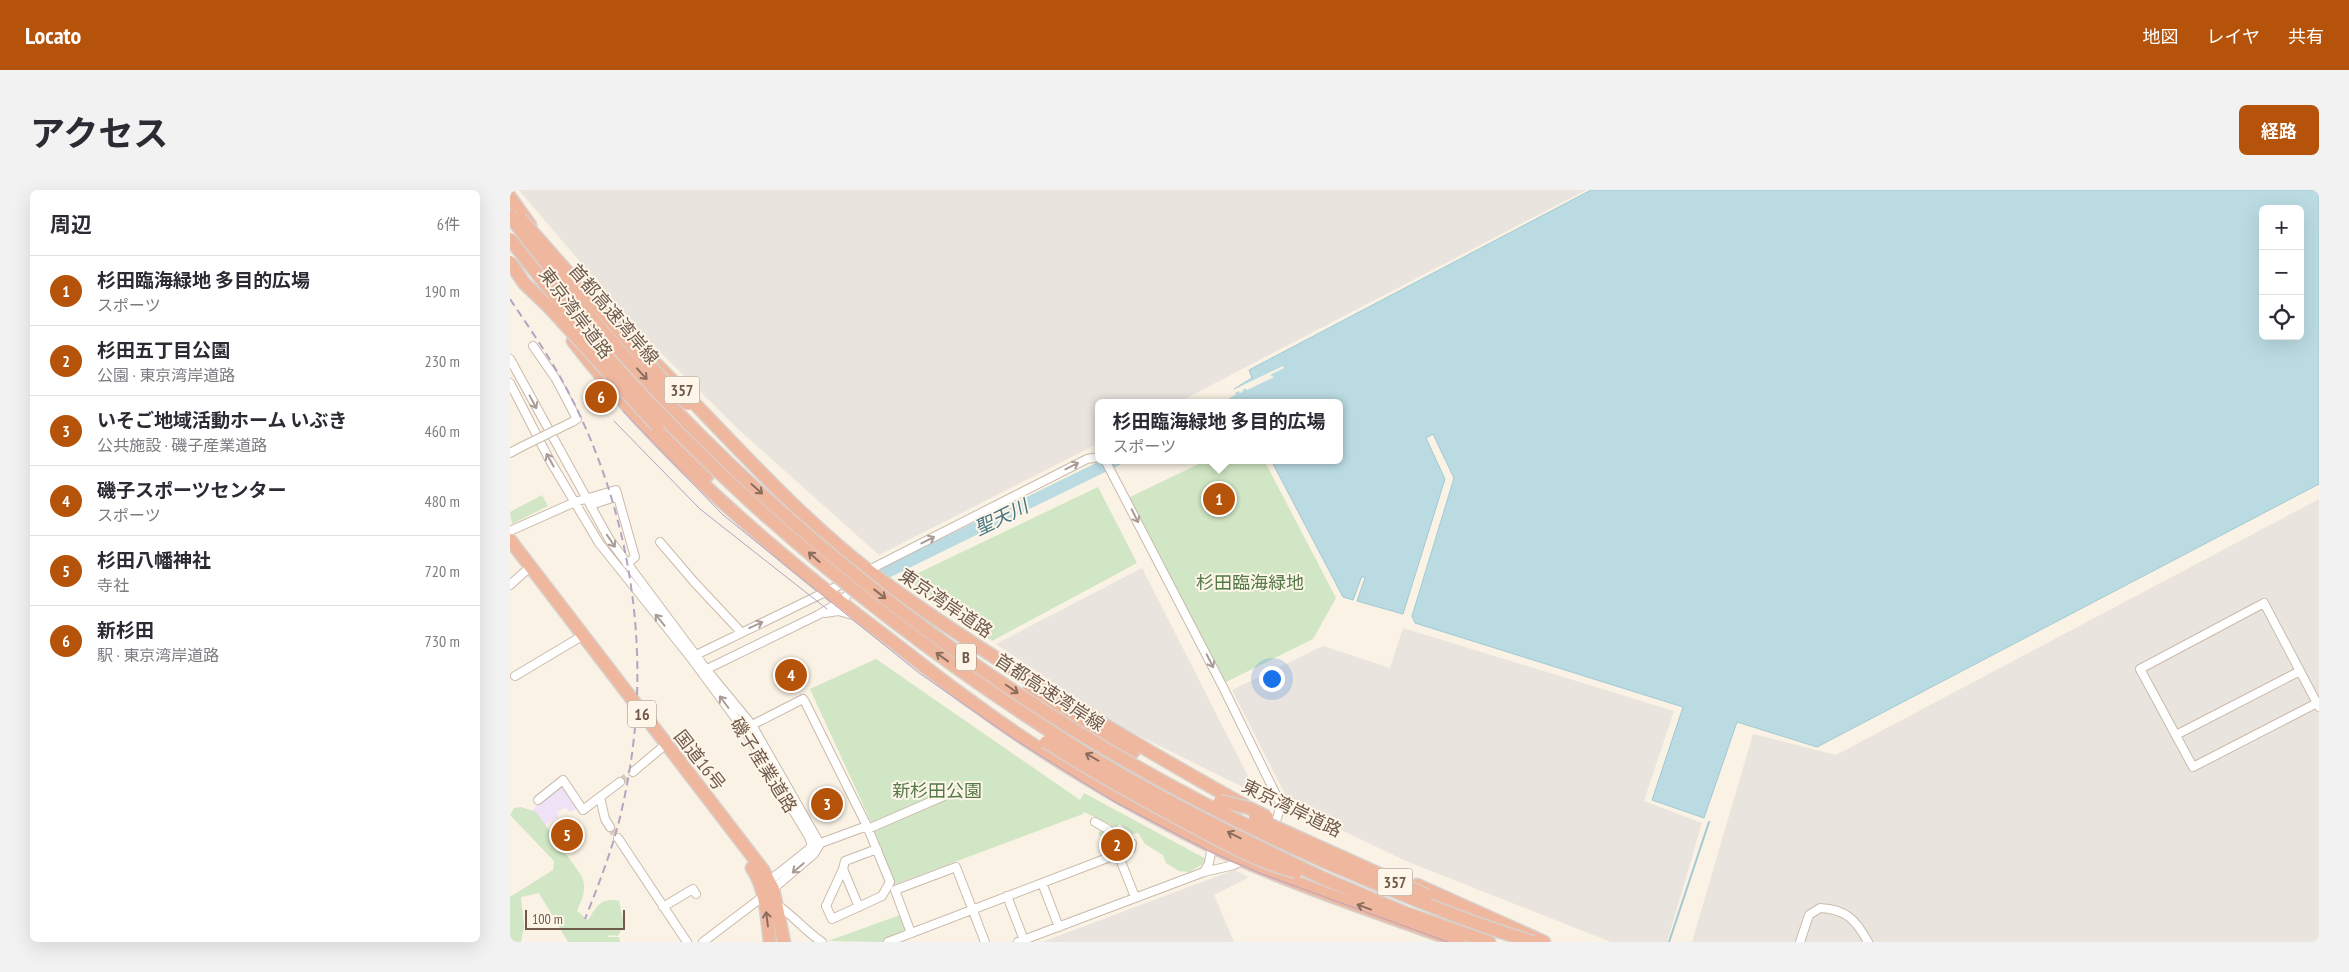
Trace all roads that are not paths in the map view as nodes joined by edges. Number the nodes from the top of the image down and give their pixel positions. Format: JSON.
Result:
{"nodes":[{"id":1,"x":510,"y":197,"type":"edge"},
{"id":2,"x":510,"y":208,"type":"edge"},
{"id":3,"x":510,"y":216,"type":"edge"},
{"id":4,"x":510,"y":239,"type":"edge"},
{"id":5,"x":510,"y":254,"type":"edge"},
{"id":6,"x":510,"y":262,"type":"edge"},
{"id":7,"x":548,"y":306,"type":"junction"},
{"id":8,"x":533,"y":346,"type":"dead end"},
{"id":9,"x":642,"y":349,"type":"junction"},
{"id":10,"x":510,"y":359,"type":"edge"},
{"id":11,"x":603,"y":379,"type":"junction"},
{"id":12,"x":510,"y":383,"type":"edge"},
{"id":13,"x":511,"y":451,"type":"edge"},
{"id":14,"x":1095,"y":458,"type":"edge"},
{"id":15,"x":1108,"y":464,"type":"edge"},
{"id":16,"x":783,"y":493,"type":"junction"},
{"id":17,"x":586,"y":499,"type":"junction"},
{"id":18,"x":575,"y":502,"type":"junction"},
{"id":19,"x":740,"y":518,"type":"junction"},
{"id":20,"x":510,"y":532,"type":"edge"},
{"id":21,"x":510,"y":540,"type":"edge"},
{"id":22,"x":660,"y":542,"type":"dead end"},
{"id":23,"x":510,"y":550,"type":"edge"},
{"id":24,"x":627,"y":564,"type":"junction"},
{"id":25,"x":528,"y":569,"type":"junction"},
{"id":26,"x":868,"y":570,"type":"junction"},
{"id":27,"x":510,"y":585,"type":"edge"},
{"id":28,"x":826,"y":592,"type":"junction"},
{"id":29,"x":840,"y":602,"type":"junction"},
{"id":30,"x":818,"y":615,"type":"junction"},
{"id":31,"x":866,"y":622,"type":"junction"},
{"id":32,"x":740,"y":632,"type":"junction"},
{"id":33,"x":577,"y":639,"type":"junction"},
{"id":34,"x":694,"y":656,"type":"junction"},
{"id":35,"x":704,"y":670,"type":"junction"},
{"id":36,"x":1015,"y":670,"type":"junction"},
{"id":37,"x":2300,"y":671,"type":"junction"},
{"id":38,"x":933,"y":672,"type":"junction"},
{"id":39,"x":515,"y":676,"type":"dead end"},
{"id":40,"x":2318,"y":705,"type":"edge"},
{"id":41,"x":752,"y":725,"type":"junction"},
{"id":42,"x":2176,"y":735,"type":"junction"},
{"id":43,"x":664,"y":747,"type":"junction"},
{"id":44,"x":633,"y":772,"type":"tunnel mouth"},
{"id":45,"x":620,"y":782,"type":"tunnel mouth"},
{"id":46,"x":953,"y":792,"type":"dead end"},
{"id":47,"x":600,"y":797,"type":"junction"},
{"id":48,"x":538,"y":800,"type":"dead end"},
{"id":49,"x":1095,"y":822,"type":"dead end"},
{"id":50,"x":1276,"y":822,"type":"junction"},
{"id":51,"x":610,"y":827,"type":"tunnel mouth"},
{"id":52,"x":867,"y":827,"type":"junction"},
{"id":53,"x":618,"y":838,"type":"tunnel mouth"},
{"id":54,"x":820,"y":844,"type":"junction"},
{"id":55,"x":812,"y":845,"type":"junction"},
{"id":56,"x":1212,"y":846,"type":"junction"},
{"id":57,"x":877,"y":849,"type":"junction"},
{"id":58,"x":1118,"y":854,"type":"junction"},
{"id":59,"x":1244,"y":861,"type":"junction"},
{"id":60,"x":842,"y":869,"type":"junction"},
{"id":61,"x":1204,"y":872,"type":"junction"},
{"id":62,"x":1325,"y":879,"type":"junction"},
{"id":63,"x":1042,"y":883,"type":"junction"},
{"id":64,"x":769,"y":889,"type":"junction"},
{"id":65,"x":696,"y":894,"type":"dead end"},
{"id":66,"x":1007,"y":896,"type":"junction"},
{"id":67,"x":1135,"y":897,"type":"junction"},
{"id":68,"x":777,"y":905,"type":"junction"},
{"id":69,"x":663,"y":908,"type":"junction"},
{"id":70,"x":859,"y":908,"type":"junction"},
{"id":71,"x":972,"y":909,"type":"junction"},
{"id":72,"x":1059,"y":927,"type":"junction"},
{"id":73,"x":911,"y":933,"type":"junction"},
{"id":74,"x":1021,"y":941,"type":"edge"},
{"id":75,"x":687,"y":942,"type":"edge"},
{"id":76,"x":703,"y":942,"type":"edge"},
{"id":77,"x":770,"y":942,"type":"edge"},
{"id":78,"x":784,"y":942,"type":"edge"},
{"id":79,"x":822,"y":942,"type":"edge"},
{"id":80,"x":888,"y":942,"type":"edge"},
{"id":81,"x":985,"y":942,"type":"edge"},
{"id":82,"x":1459,"y":942,"type":"edge"},
{"id":83,"x":1489,"y":942,"type":"edge"},
{"id":84,"x":1533,"y":942,"type":"edge"},
{"id":85,"x":1538,"y":942,"type":"edge"},
{"id":86,"x":1544,"y":942,"type":"edge"},
{"id":87,"x":1800,"y":942,"type":"edge"},
{"id":88,"x":1868,"y":942,"type":"edge"}],
"edges":[{"from":1,"to":9,"type":"highway","name":"東京湾岸道路","number":"357"},
{"from":2,"to":16,"type":"highway","bridge":true},
{"from":3,"to":84,"type":"highway","name":"首都高速湾岸線","number":"B","one_way":true,"bridge":true},
{"from":62,"to":4,"type":"highway","name":"首都高速湾岸線","number":"B","one_way":true,"bridge":true},
{"from":5,"to":7,"type":"highway","bridge":true},
{"from":5,"to":11,"type":"highway","name":"東京湾岸道路","number":"357"},
{"from":6,"to":7,"type":"highway","bridge":true},
{"from":7,"to":19,"type":"highway","bridge":true},
{"from":8,"to":13,"type":"street","bridge":true},
{"from":9,"to":11,"type":"street"},
{"from":9,"to":16,"type":"highway","name":"東京湾岸道路","number":"357"},
{"from":10,"to":17,"type":"street","name":"磯子産業道路","one_way":true},
{"from":11,"to":19,"type":"highway","name":"東京湾岸道路","number":"357"},
{"from":18,"to":12,"type":"street","name":"磯子産業道路","one_way":true},
{"from":26,"to":14,"type":"street","one_way":true},
{"from":15,"to":50,"type":"street","one_way":true},
{"from":16,"to":26,"type":"highway","name":"東京湾岸道路","number":"357"},
{"from":17,"to":18,"type":"street"},
{"from":17,"to":24,"type":"street","name":"磯子産業道路","one_way":true},
{"from":17,"to":24,"type":"street"},
{"from":18,"to":20,"type":"street"},
{"from":34,"to":18,"type":"street","name":"磯子産業道路","one_way":true},
{"from":19,"to":28,"type":"highway","name":"東京湾岸道路","number":"357"},
{"from":21,"to":25,"type":"highway","name":"国道16号","number":"16"},
{"from":22,"to":32,"type":"street"},
{"from":23,"to":25,"type":"highway","name":"国道16号","number":"16"},
{"from":24,"to":34,"type":"street","name":"磯子産業道路"},
{"from":25,"to":27,"type":"street"},
{"from":25,"to":33,"type":"highway","name":"国道16号","number":"16"},
{"from":25,"to":43,"type":"highway","name":"国道16号","number":"16"},
{"from":26,"to":28,"type":"street"},
{"from":26,"to":29,"type":"street"},
{"from":26,"to":36,"type":"highway","name":"東京湾岸道路","number":"357"},
{"from":28,"to":29,"type":"highway","name":"東京湾岸道路","number":"357"},
{"from":32,"to":28,"type":"street","one_way":true},
{"from":29,"to":30,"type":"street"},
{"from":29,"to":31,"type":"highway","name":"東京湾岸道路","number":"357"},
{"from":30,"to":31,"type":"street"},
{"from":30,"to":35,"type":"street"},
{"from":31,"to":38,"type":"highway","name":"東京湾岸道路","number":"357"},
{"from":32,"to":34,"type":"street"},
{"from":33,"to":39,"type":"street"},
{"from":33,"to":43,"type":"highway","name":"国道16号","number":"16"},
{"from":34,"to":35,"type":"street","name":"磯子産業道路"},
{"from":35,"to":41,"type":"street","name":"磯子産業道路"},
{"from":55,"to":35,"type":"street","name":"磯子産業道路","one_way":true},
{"from":36,"to":50,"type":"highway","name":"東京湾岸道路","number":"357"},
{"from":36,"to":85,"type":"highway","number":"357","bridge":true},
{"from":37,"to":40,"type":"street"},
{"from":37,"to":42,"type":"street"},
{"from":37,"to":42,"type":"street"},
{"from":38,"to":56,"type":"highway","name":"東京湾岸道路","number":"357"},
{"from":38,"to":62,"type":"highway","number":"B","bridge":true},
{"from":40,"to":42,"type":"street"},
{"from":41,"to":52,"type":"street"},
{"from":41,"to":54,"type":"street","name":"磯子産業道路"},
{"from":43,"to":44,"type":"street"},
{"from":43,"to":64,"type":"highway","name":"国道16号","number":"16"},
{"from":45,"to":47,"type":"street"},
{"from":46,"to":52,"type":"street"},
{"from":47,"to":48,"type":"street"},
{"from":47,"to":51,"type":"street"},
{"from":49,"to":58,"type":"street"},
{"from":50,"to":59,"type":"street"},
{"from":50,"to":86,"type":"highway","name":"東京湾岸道路","number":"357"},
{"from":52,"to":54,"type":"street"},
{"from":52,"to":57,"type":"street"},
{"from":53,"to":69,"type":"street"},
{"from":54,"to":55,"type":"street"},
{"from":54,"to":64,"type":"street","one_way":true},
{"from":55,"to":64,"type":"street"},
{"from":56,"to":59,"type":"highway","name":"東京湾岸道路","number":"357"},
{"from":56,"to":61,"type":"street"},
{"from":57,"to":60,"type":"street"},
{"from":57,"to":70,"type":"street"},
{"from":58,"to":63,"type":"street"},
{"from":58,"to":67,"type":"street"},
{"from":59,"to":61,"type":"street"},
{"from":82,"to":59,"type":"highway","name":"東京湾岸道路","number":"357","one_way":true},
{"from":60,"to":70,"type":"street"},
{"from":60,"to":70,"type":"street"},
{"from":61,"to":67,"type":"street"},
{"from":62,"to":83,"type":"highway","name":"首都高速湾岸線","number":"B"},
{"from":63,"to":66,"type":"street"},
{"from":63,"to":72,"type":"street"},
{"from":64,"to":68,"type":"highway","name":"国道16号","number":"16"},
{"from":64,"to":76,"type":"street"},
{"from":77,"to":64,"type":"highway","name":"国道16号","number":"16","one_way":true},
{"from":65,"to":69,"type":"street"},
{"from":66,"to":71,"type":"street"},
{"from":66,"to":74,"type":"street"},
{"from":67,"to":72,"type":"street"},
{"from":68,"to":78,"type":"highway","name":"国道16号","number":"16"},
{"from":68,"to":79,"type":"street"},
{"from":69,"to":75,"type":"street"},
{"from":71,"to":73,"type":"street"},
{"from":71,"to":73,"type":"street"},
{"from":71,"to":81,"type":"street"},
{"from":72,"to":74,"type":"street"},
{"from":73,"to":80,"type":"street"},
{"from":87,"to":88,"type":"street"}]}
